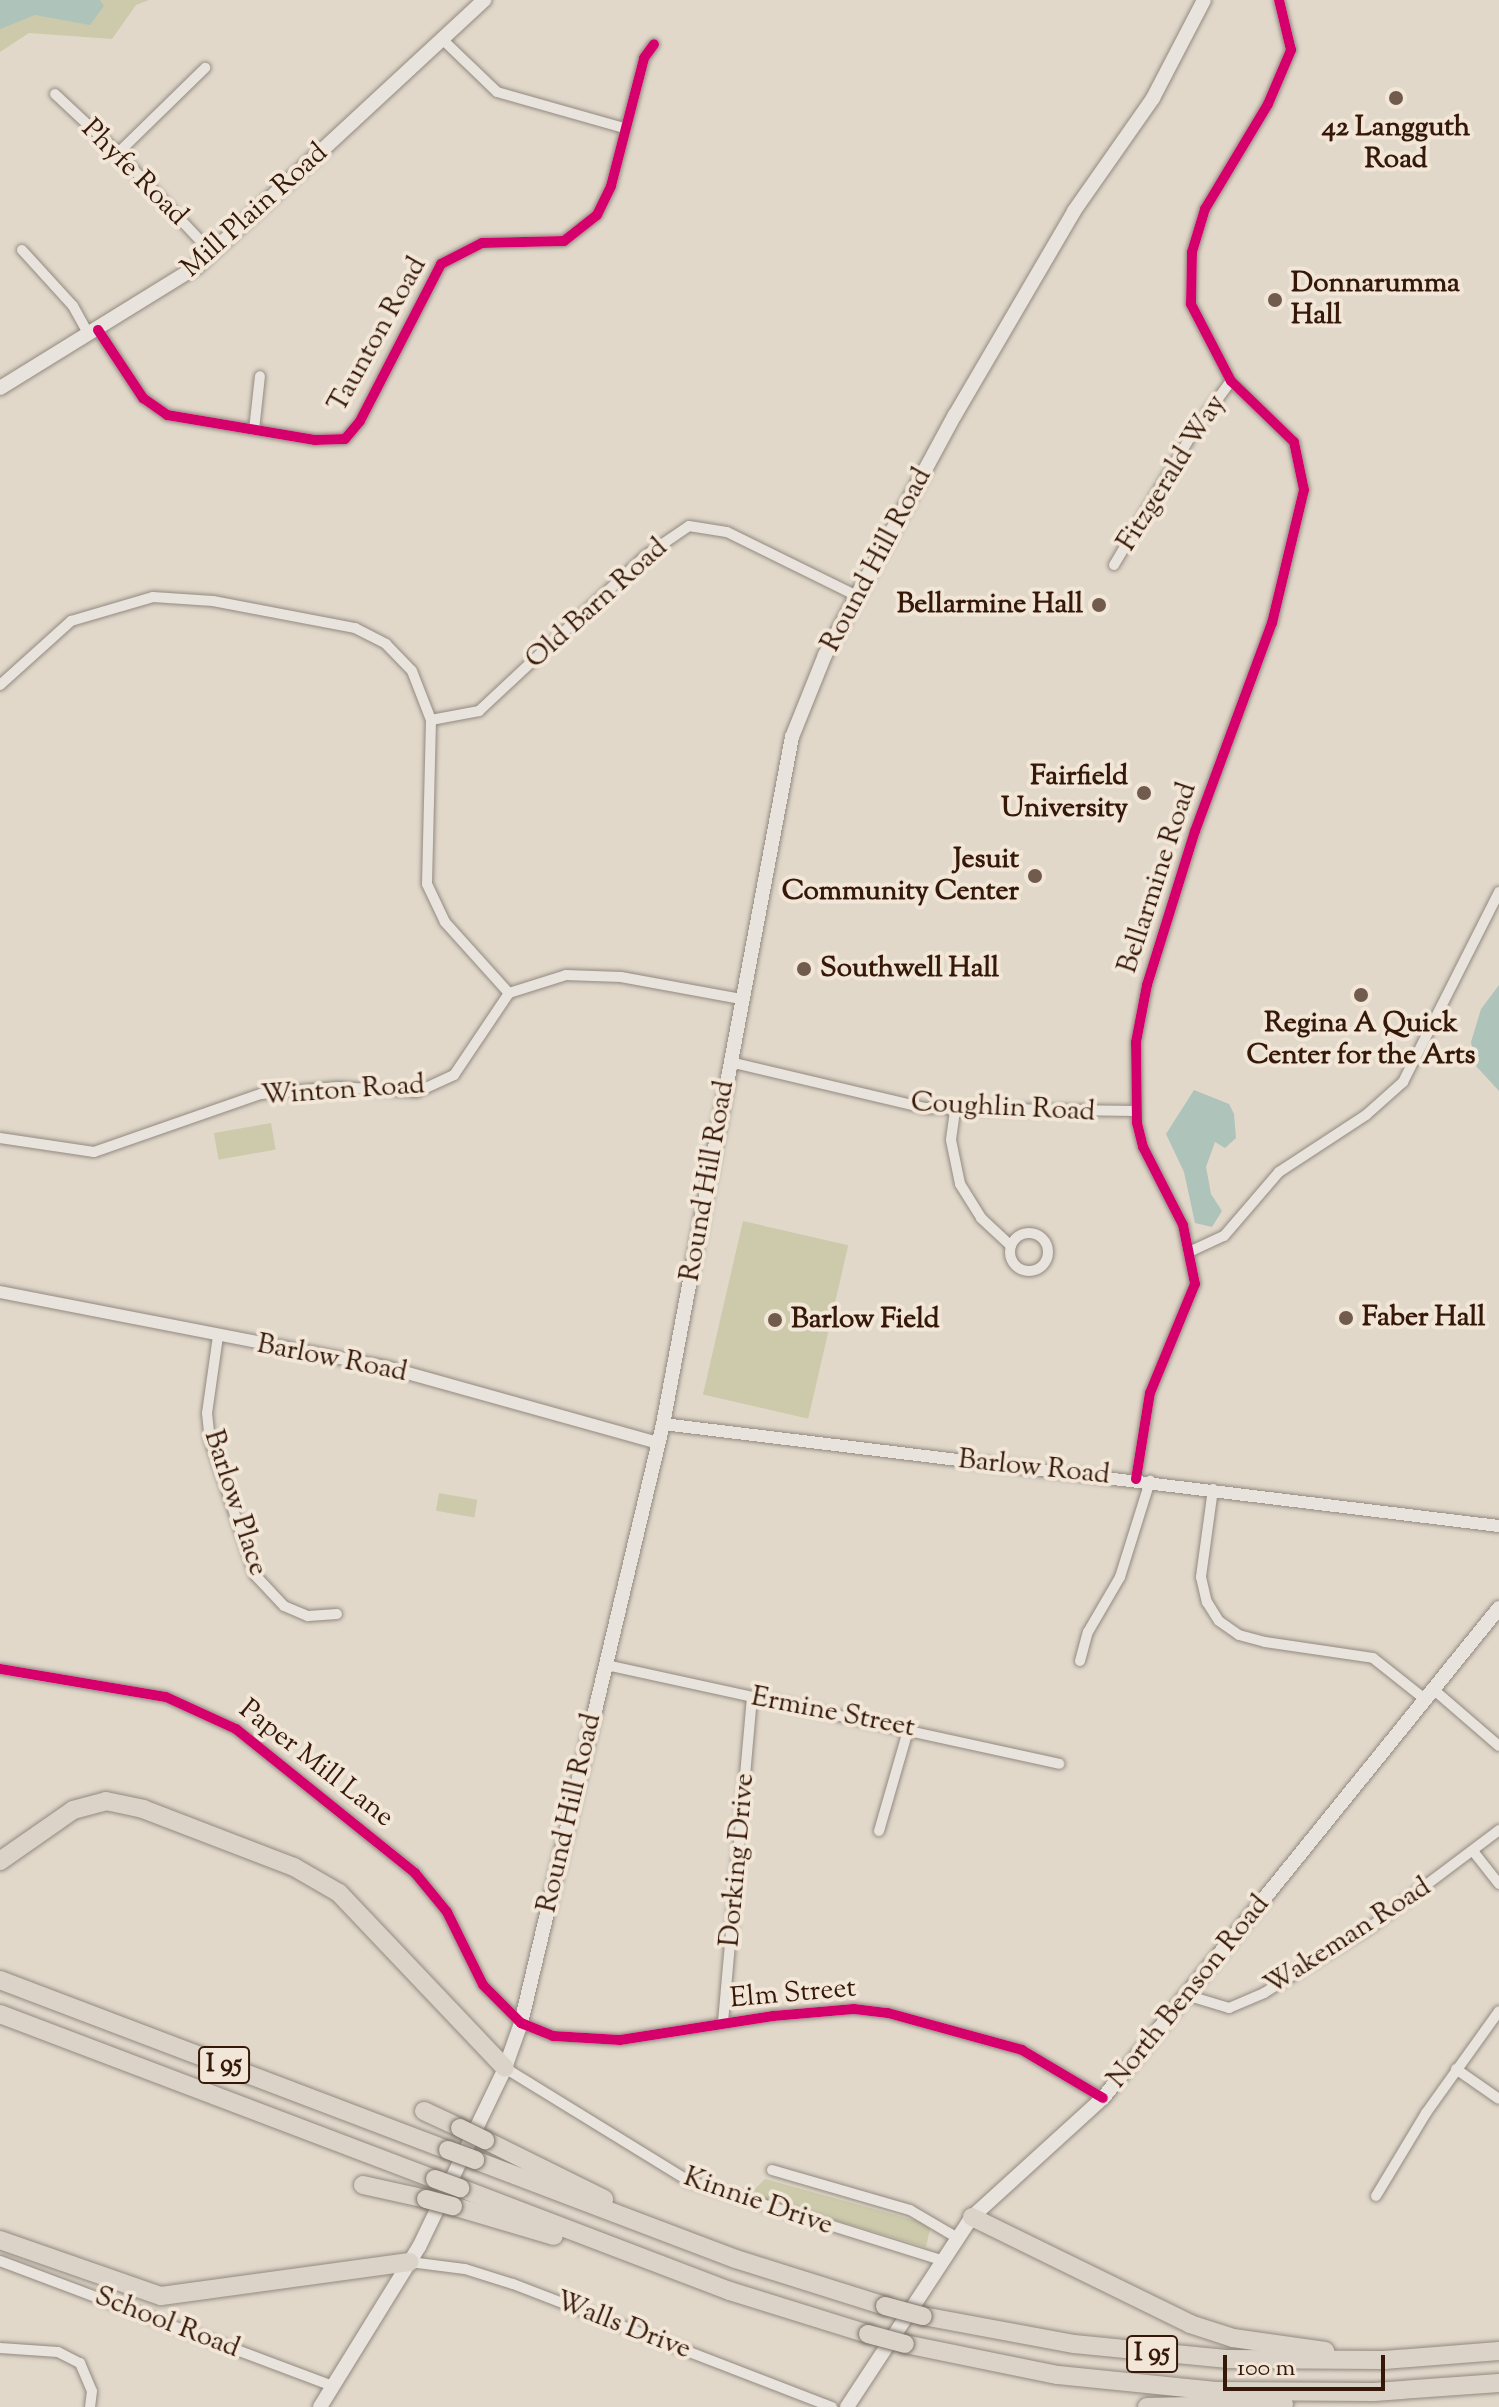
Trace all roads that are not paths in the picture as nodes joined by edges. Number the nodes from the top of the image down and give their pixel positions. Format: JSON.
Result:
{"nodes":[{"id":1,"x":1204,"y":0,"type":"edge"},
{"id":2,"x":1279,"y":0,"type":"edge"},
{"id":3,"x":479,"y":2,"type":"edge"},
{"id":4,"x":442,"y":39,"type":"junction"},
{"id":5,"x":654,"y":44,"type":"dead end"},
{"id":6,"x":205,"y":68,"type":"dead end"},
{"id":7,"x":55,"y":94,"type":"dead end"},
{"id":8,"x":624,"y":128,"type":"junction"},
{"id":9,"x":118,"y":153,"type":"junction"},
{"id":10,"x":22,"y":250,"type":"dead end"},
{"id":11,"x":212,"y":253,"type":"junction"},
{"id":12,"x":94,"y":332,"type":"junction"},
{"id":13,"x":260,"y":376,"type":"dead end"},
{"id":14,"x":1231,"y":381,"type":"junction"},
{"id":15,"x":0,"y":388,"type":"edge"},
{"id":16,"x":254,"y":430,"type":"junction"},
{"id":17,"x":1114,"y":565,"type":"dead end"},
{"id":18,"x":857,"y":596,"type":"junction"},
{"id":19,"x":0,"y":685,"type":"edge"},
{"id":20,"x":431,"y":720,"type":"junction"},
{"id":21,"x":1499,"y":892,"type":"edge"},
{"id":22,"x":509,"y":993,"type":"junction"},
{"id":23,"x":741,"y":999,"type":"junction"},
{"id":24,"x":730,"y":1062,"type":"junction"},
{"id":25,"x":955,"y":1111,"type":"junction"},
{"id":26,"x":1136,"y":1111,"type":"junction"},
{"id":27,"x":0,"y":1138,"type":"edge"},
{"id":28,"x":1011,"y":1246,"type":"dead end"},
{"id":29,"x":1189,"y":1252,"type":"junction"},
{"id":30,"x":0,"y":1292,"type":"edge"},
{"id":31,"x":218,"y":1336,"type":"junction"},
{"id":32,"x":663,"y":1424,"type":"junction"},
{"id":33,"x":659,"y":1443,"type":"junction"},
{"id":34,"x":1136,"y":1479,"type":"junction"},
{"id":35,"x":1150,"y":1481,"type":"junction"},
{"id":36,"x":1213,"y":1489,"type":"junction"},
{"id":37,"x":1499,"y":1526,"type":"edge"},
{"id":38,"x":1499,"y":1608,"type":"edge"},
{"id":39,"x":337,"y":1614,"type":"dead end"},
{"id":40,"x":1080,"y":1661,"type":"dead end"},
{"id":41,"x":606,"y":1665,"type":"junction"},
{"id":42,"x":0,"y":1669,"type":"edge"},
{"id":43,"x":1430,"y":1694,"type":"junction"},
{"id":44,"x":752,"y":1698,"type":"junction"},
{"id":45,"x":909,"y":1727,"type":"junction"},
{"id":46,"x":1499,"y":1746,"type":"edge"},
{"id":47,"x":1059,"y":1764,"type":"dead end"},
{"id":48,"x":1499,"y":1830,"type":"edge"},
{"id":49,"x":879,"y":1831,"type":"dead end"},
{"id":50,"x":1473,"y":1851,"type":"junction"},
{"id":51,"x":0,"y":1861,"type":"edge"},
{"id":52,"x":1499,"y":1884,"type":"edge"},
{"id":53,"x":0,"y":1980,"type":"edge"},
{"id":54,"x":1186,"y":1995,"type":"junction"},
{"id":55,"x":1499,"y":2011,"type":"edge"},
{"id":56,"x":0,"y":2014,"type":"edge"},
{"id":57,"x":723,"y":2022,"type":"junction"},
{"id":58,"x":521,"y":2023,"type":"junction"},
{"id":59,"x":505,"y":2068,"type":"junction"},
{"id":60,"x":1456,"y":2069,"type":"junction"},
{"id":61,"x":1103,"y":2098,"type":"junction"},
{"id":62,"x":1499,"y":2099,"type":"edge"},
{"id":63,"x":424,"y":2111,"type":"dead end"},
{"id":64,"x":772,"y":2170,"type":"dead end"},
{"id":65,"x":363,"y":2185,"type":"dead end"},
{"id":66,"x":1376,"y":2196,"type":"dead end"},
{"id":67,"x":972,"y":2217,"type":"junction"},
{"id":68,"x":956,"y":2237,"type":"junction"},
{"id":69,"x":0,"y":2240,"type":"edge"},
{"id":70,"x":700,"y":2246,"type":"junction"},
{"id":71,"x":941,"y":2260,"type":"junction"},
{"id":72,"x":0,"y":2261,"type":"edge"},
{"id":73,"x":410,"y":2262,"type":"junction"},
{"id":74,"x":692,"y":2277,"type":"junction"},
{"id":75,"x":0,"y":2348,"type":"edge"},
{"id":76,"x":1499,"y":2351,"type":"edge"},
{"id":77,"x":1384,"y":2360,"type":"junction"},
{"id":78,"x":1499,"y":2383,"type":"edge"},
{"id":79,"x":333,"y":2386,"type":"junction"},
{"id":80,"x":1454,"y":2388,"type":"junction"},
{"id":81,"x":90,"y":2407,"type":"edge"},
{"id":82,"x":320,"y":2407,"type":"edge"},
{"id":83,"x":832,"y":2407,"type":"edge"},
{"id":84,"x":847,"y":2407,"type":"edge"},
{"id":85,"x":1147,"y":2407,"type":"edge"}],
"edges":[{"from":1,"to":18,"type":"main road","name":"Round Hill Road"},
{"from":2,"to":14,"type":"street","name":"Bellarmine Road"},
{"from":3,"to":4,"type":"main road","name":"Mill Plain Road"},
{"from":4,"to":8,"type":"street"},
{"from":4,"to":11,"type":"main road","name":"Mill Plain Road"},
{"from":5,"to":8,"type":"street","name":"Taunton Road"},
{"from":6,"to":9,"type":"street"},
{"from":7,"to":9,"type":"street","name":"Phyfe Road"},
{"from":8,"to":16,"type":"street","name":"Taunton Road"},
{"from":9,"to":11,"type":"street","name":"Phyfe Road"},
{"from":10,"to":12,"type":"street","name":"Taunton Road"},
{"from":11,"to":12,"type":"main road","name":"Mill Plain Road"},
{"from":12,"to":15,"type":"main road","name":"Mill Plain Road"},
{"from":12,"to":16,"type":"street","name":"Taunton Road"},
{"from":13,"to":16,"type":"street"},
{"from":14,"to":17,"type":"street","name":"Fitzgerald Way"},
{"from":14,"to":26,"type":"street","name":"Bellarmine Road"},
{"from":18,"to":20,"type":"street","name":"Old Barn Road"},
{"from":18,"to":23,"type":"main road","name":"Round Hill Road"},
{"from":19,"to":20,"type":"street"},
{"from":20,"to":22,"type":"street"},
{"from":21,"to":29,"type":"street"},
{"from":22,"to":23,"type":"street"},
{"from":22,"to":27,"type":"street","name":"Winton Road"},
{"from":23,"to":24,"type":"main road","name":"Round Hill Road"},
{"from":24,"to":25,"type":"street","name":"Coughlin Road"},
{"from":24,"to":32,"type":"main road","name":"Round Hill Road"},
{"from":25,"to":26,"type":"street","name":"Coughlin Road"},
{"from":25,"to":28,"type":"street"},
{"from":26,"to":29,"type":"street","name":"Bellarmine Road"},
{"from":29,"to":34,"type":"street","name":"Bellarmine Road"},
{"from":30,"to":31,"type":"street","name":"Barlow Road"},
{"from":31,"to":33,"type":"street","name":"Barlow Road"},
{"from":31,"to":39,"type":"street","name":"Barlow Place"},
{"from":32,"to":33,"type":"main road","name":"Round Hill Road"},
{"from":32,"to":34,"type":"street","name":"Barlow Road"},
{"from":33,"to":41,"type":"main road","name":"Round Hill Road"},
{"from":34,"to":35,"type":"street","name":"Barlow Road"},
{"from":35,"to":36,"type":"street","name":"Barlow Road"},
{"from":35,"to":40,"type":"street"},
{"from":36,"to":37,"type":"street","name":"Barlow Road"},
{"from":36,"to":43,"type":"street"},
{"from":38,"to":43,"type":"main road","name":"North Benson Road"},
{"from":41,"to":44,"type":"street","name":"Ermine Street"},
{"from":41,"to":58,"type":"main road","name":"Round Hill Road"},
{"from":42,"to":58,"type":"street","name":"Paper Mill Lane"},
{"from":43,"to":46,"type":"street"},
{"from":43,"to":54,"type":"main road","name":"North Benson Road"},
{"from":44,"to":45,"type":"street","name":"Ermine Street"},
{"from":44,"to":57,"type":"street","name":"Dorking Drive"},
{"from":45,"to":47,"type":"street","name":"Ermine Street"},
{"from":45,"to":49,"type":"street"},
{"from":48,"to":50,"type":"street","name":"Wakeman Road"},
{"from":50,"to":52,"type":"street"},
{"from":50,"to":54,"type":"street","name":"Wakeman Road"},
{"from":51,"to":59,"type":"highway"},
{"from":53,"to":70,"type":"highway","number":"I 95","bridge":true},
{"from":54,"to":61,"type":"main road","name":"North Benson Road"},
{"from":55,"to":60,"type":"street"},
{"from":56,"to":74,"type":"highway","number":"I 95","bridge":true},
{"from":57,"to":58,"type":"street","name":"Elm Street"},
{"from":57,"to":61,"type":"street","name":"Elm Street"},
{"from":58,"to":59,"type":"main road","name":"Round Hill Road"},
{"from":59,"to":71,"type":"street","name":"Kinnie Drive"},
{"from":59,"to":73,"type":"main road","name":"Round Hill Road"},
{"from":60,"to":62,"type":"street"},
{"from":60,"to":66,"type":"street"},
{"from":61,"to":67,"type":"main road","name":"North Benson Road"},
{"from":63,"to":70,"type":"highway","bridge":true},
{"from":64,"to":68,"type":"street"},
{"from":65,"to":74,"type":"highway","bridge":true},
{"from":67,"to":68,"type":"main road","name":"North Benson Road"},
{"from":67,"to":77,"type":"highway"},
{"from":68,"to":71,"type":"main road","name":"North Benson Road"},
{"from":69,"to":73,"type":"highway"},
{"from":70,"to":77,"type":"highway","number":"I 95","bridge":true},
{"from":71,"to":84,"type":"main road","name":"North Benson Road"},
{"from":72,"to":79,"type":"street","name":"School Road"},
{"from":73,"to":79,"type":"main road","name":"Round Hill Road"},
{"from":73,"to":83,"type":"street","name":"Walls Drive"},
{"from":74,"to":80,"type":"highway","number":"I 95","bridge":true},
{"from":75,"to":81,"type":"street"},
{"from":76,"to":77,"type":"highway","number":"I 95"},
{"from":78,"to":80,"type":"highway","number":"I 95"},
{"from":79,"to":82,"type":"main road","name":"Round Hill Road"},
{"from":80,"to":85,"type":"highway"}]}
